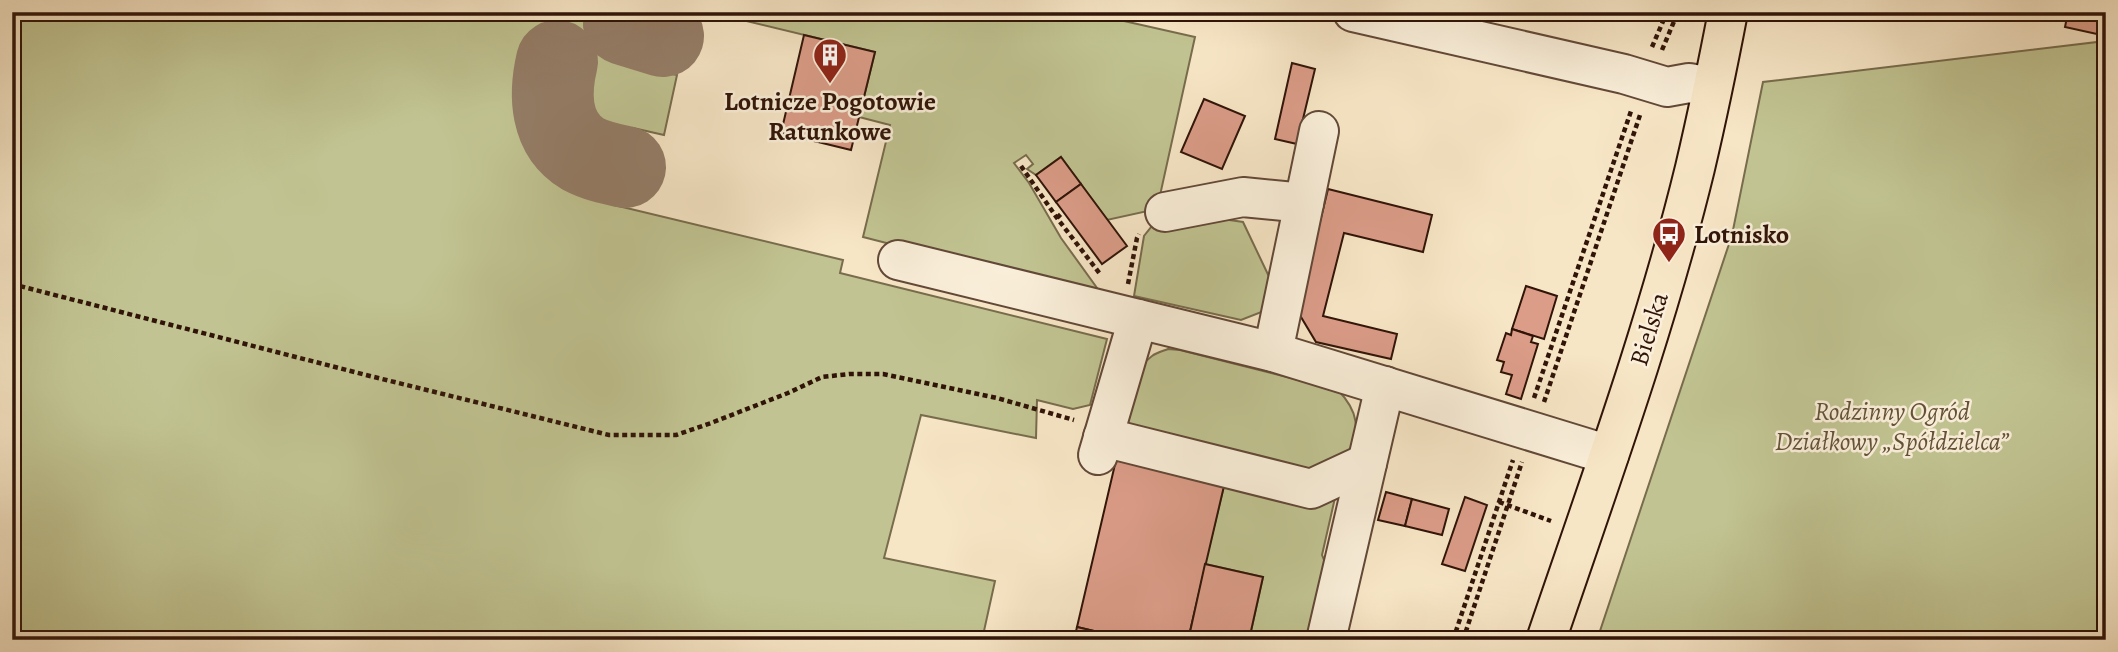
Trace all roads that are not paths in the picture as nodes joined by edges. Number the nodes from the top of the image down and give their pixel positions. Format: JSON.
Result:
{"nodes":[{"id":1,"x":1353,"y":12,"type":"edge"},
{"id":2,"x":1728,"y":12,"type":"edge"},
{"id":3,"x":1712,"y":87,"type":"junction"},
{"id":4,"x":1319,"y":131,"type":"dead end"},
{"id":5,"x":1304,"y":202,"type":"junction"},
{"id":6,"x":1165,"y":212,"type":"road end"},
{"id":7,"x":898,"y":260,"type":"dead end"},
{"id":8,"x":1128,"y":313,"type":"junction"},
{"id":9,"x":1273,"y":352,"type":"junction"},
{"id":10,"x":1385,"y":386,"type":"junction"},
{"id":11,"x":1609,"y":455,"type":"junction"},
{"id":12,"x":1367,"y":463,"type":"junction"},
{"id":13,"x":1326,"y":640,"type":"edge"},
{"id":14,"x":1546,"y":640,"type":"edge"}],
"edges":[{"from":1,"to":3,"type":"lane"},
{"from":2,"to":3,"type":"main road","name":"Bielska"},
{"from":3,"to":11,"type":"main road","name":"Bielska"},
{"from":4,"to":5,"type":"lane"},
{"from":5,"to":6,"type":"lane"},
{"from":5,"to":9,"type":"lane"},
{"from":7,"to":8,"type":"lane"},
{"from":8,"to":9,"type":"lane"},
{"from":8,"to":12,"type":"lane"},
{"from":9,"to":10,"type":"lane"},
{"from":10,"to":11,"type":"lane"},
{"from":10,"to":12,"type":"lane"},
{"from":11,"to":14,"type":"main road","name":"Bielska"},
{"from":12,"to":13,"type":"lane"}]}
